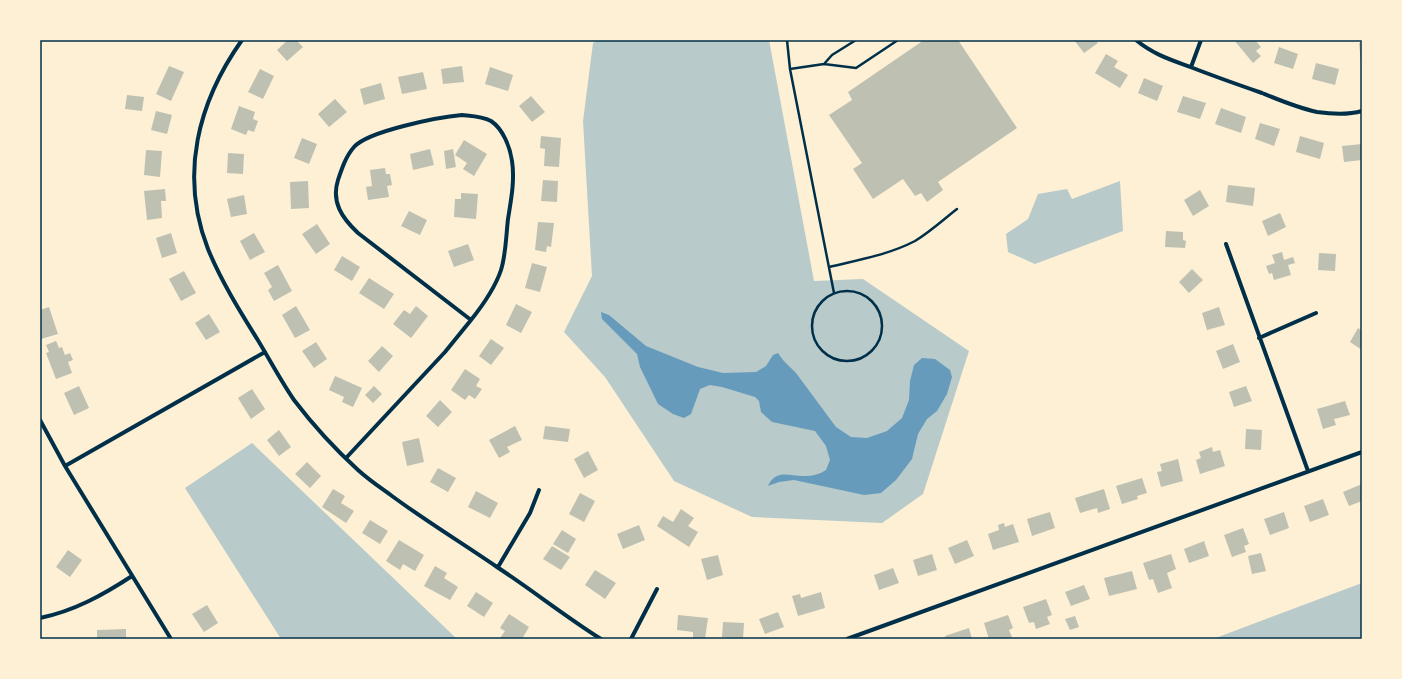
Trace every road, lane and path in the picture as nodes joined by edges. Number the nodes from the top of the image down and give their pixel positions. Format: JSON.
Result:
{"nodes":[{"id":1,"x":242,"y":40,"type":"edge"},
{"id":2,"x":787,"y":40,"type":"edge"},
{"id":3,"x":856,"y":40,"type":"edge"},
{"id":4,"x":898,"y":40,"type":"edge"},
{"id":5,"x":1136,"y":40,"type":"edge"},
{"id":6,"x":1201,"y":40,"type":"edge"},
{"id":7,"x":824,"y":64,"type":"junction"},
{"id":8,"x":1191,"y":67,"type":"junction"},
{"id":9,"x":790,"y":69,"type":"junction"},
{"id":10,"x":1362,"y":111,"type":"edge"},
{"id":11,"x":957,"y":209,"type":"dead end"},
{"id":12,"x":1226,"y":244,"type":"dead end"},
{"id":13,"x":829,"y":266,"type":"junction"},
{"id":14,"x":834,"y":293,"type":"junction"},
{"id":15,"x":1316,"y":313,"type":"dead end"},
{"id":16,"x":471,"y":320,"type":"junction"},
{"id":17,"x":1259,"y":338,"type":"junction"},
{"id":18,"x":265,"y":352,"type":"junction"},
{"id":19,"x":40,"y":420,"type":"edge"},
{"id":20,"x":1362,"y":452,"type":"edge"},
{"id":21,"x":346,"y":458,"type":"junction"},
{"id":22,"x":64,"y":466,"type":"junction"},
{"id":23,"x":1308,"y":471,"type":"junction"},
{"id":24,"x":540,"y":490,"type":"dead end"},
{"id":25,"x":498,"y":567,"type":"junction"},
{"id":26,"x":132,"y":576,"type":"junction"},
{"id":27,"x":657,"y":589,"type":"dead end"},
{"id":28,"x":40,"y":618,"type":"edge"},
{"id":29,"x":171,"y":639,"type":"edge"},
{"id":30,"x":601,"y":639,"type":"edge"},
{"id":31,"x":631,"y":639,"type":"edge"},
{"id":32,"x":847,"y":639,"type":"edge"}],
"edges":[{"from":1,"to":18,"type":"street"},
{"from":2,"to":9,"type":"lane"},
{"from":3,"to":7,"type":"lane"},
{"from":4,"to":7,"type":"lane"},
{"from":5,"to":8,"type":"street"},
{"from":6,"to":8,"type":"street"},
{"from":7,"to":9,"type":"lane"},
{"from":8,"to":10,"type":"street"},
{"from":9,"to":13,"type":"lane"},
{"from":11,"to":13,"type":"lane"},
{"from":12,"to":17,"type":"street"},
{"from":13,"to":14,"type":"lane"},
{"from":14,"to":14,"type":"lane"},
{"from":15,"to":17,"type":"street"},
{"from":16,"to":16,"type":"street"},
{"from":16,"to":21,"type":"street"},
{"from":17,"to":23,"type":"street"},
{"from":18,"to":21,"type":"street"},
{"from":18,"to":22,"type":"street"},
{"from":19,"to":22,"type":"street"},
{"from":20,"to":23,"type":"street"},
{"from":21,"to":25,"type":"street"},
{"from":22,"to":26,"type":"street"},
{"from":23,"to":32,"type":"street"},
{"from":24,"to":25,"type":"street"},
{"from":25,"to":30,"type":"street"},
{"from":26,"to":28,"type":"street"},
{"from":26,"to":29,"type":"street"},
{"from":27,"to":31,"type":"street"}]}
